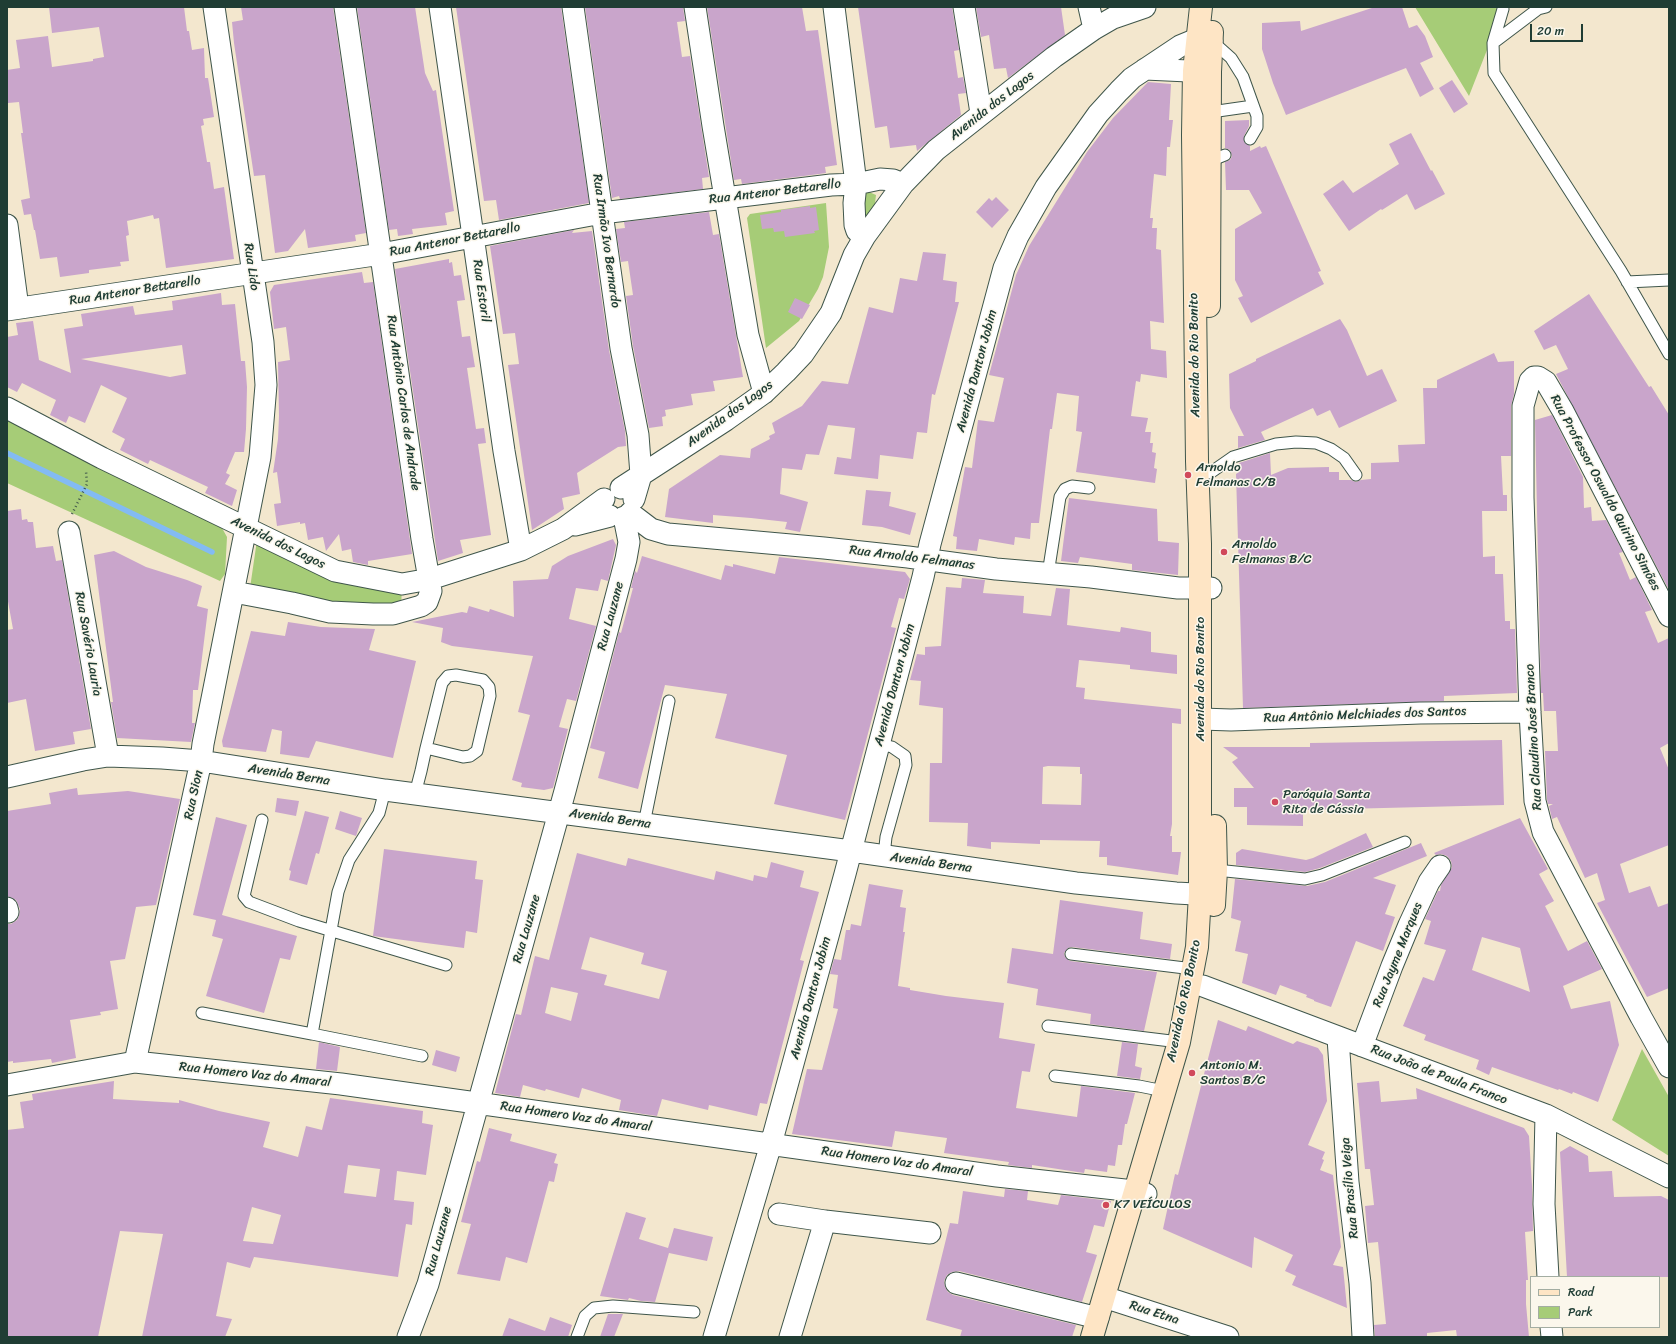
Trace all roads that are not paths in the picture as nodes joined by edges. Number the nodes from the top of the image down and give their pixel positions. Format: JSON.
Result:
{"nodes":[{"id":1,"x":214,"y":7,"type":"edge"},
{"id":2,"x":345,"y":7,"type":"edge"},
{"id":3,"x":440,"y":7,"type":"edge"},
{"id":4,"x":573,"y":7,"type":"edge"},
{"id":5,"x":695,"y":7,"type":"edge"},
{"id":6,"x":834,"y":7,"type":"edge"},
{"id":7,"x":964,"y":7,"type":"edge"},
{"id":8,"x":1090,"y":7,"type":"edge"},
{"id":9,"x":1145,"y":7,"type":"edge"},
{"id":10,"x":1201,"y":7,"type":"edge"},
{"id":11,"x":1216,"y":7,"type":"edge"},
{"id":12,"x":1546,"y":7,"type":"edge"},
{"id":13,"x":1503,"y":9,"type":"dead end"},
{"id":14,"x":1094,"y":29,"type":"junction"},
{"id":15,"x":1204,"y":40,"type":"junction"},
{"id":16,"x":1493,"y":43,"type":"junction"},
{"id":17,"x":1145,"y":69,"type":"junction"},
{"id":18,"x":1202,"y":71,"type":"junction"},
{"id":19,"x":1253,"y":106,"type":"junction"},
{"id":20,"x":1211,"y":112,"type":"junction"},
{"id":21,"x":981,"y":113,"type":"junction"},
{"id":22,"x":1250,"y":140,"type":"dead end"},
{"id":23,"x":856,"y":184,"type":"junction"},
{"id":24,"x":903,"y":184,"type":"junction"},
{"id":25,"x":725,"y":198,"type":"junction"},
{"id":26,"x":602,"y":213,"type":"junction"},
{"id":27,"x":7,"y":225,"type":"edge"},
{"id":28,"x":473,"y":236,"type":"junction"},
{"id":29,"x":865,"y":236,"type":"junction"},
{"id":30,"x":381,"y":254,"type":"junction"},
{"id":31,"x":252,"y":273,"type":"junction"},
{"id":32,"x":1669,"y":280,"type":"edge"},
{"id":33,"x":1627,"y":282,"type":"junction"},
{"id":34,"x":13,"y":309,"type":"edge"},
{"id":35,"x":1669,"y":354,"type":"edge"},
{"id":36,"x":1534,"y":377,"type":"joint"},
{"id":37,"x":764,"y":393,"type":"junction"},
{"id":38,"x":7,"y":408,"type":"edge"},
{"id":39,"x":1210,"y":473,"type":"junction"},
{"id":40,"x":641,"y":475,"type":"junction"},
{"id":41,"x":1356,"y":475,"type":"dead end"},
{"id":42,"x":1088,"y":488,"type":"dead end"},
{"id":43,"x":620,"y":506,"type":"junction"},
{"id":44,"x":246,"y":528,"type":"junction"},
{"id":45,"x":69,"y":532,"type":"dead end"},
{"id":46,"x":521,"y":550,"type":"junction"},
{"id":47,"x":927,"y":559,"type":"junction"},
{"id":48,"x":1048,"y":574,"type":"junction"},
{"id":49,"x":430,"y":579,"type":"junction"},
{"id":50,"x":1206,"y":588,"type":"junction"},
{"id":51,"x":234,"y":592,"type":"junction"},
{"id":52,"x":1669,"y":616,"type":"edge"},
{"id":53,"x":670,"y":701,"type":"dead end"},
{"id":54,"x":1530,"y":712,"type":"junction"},
{"id":55,"x":1207,"y":719,"type":"junction"},
{"id":56,"x":879,"y":744,"type":"junction"},
{"id":57,"x":426,"y":748,"type":"junction"},
{"id":58,"x":108,"y":756,"type":"junction"},
{"id":59,"x":201,"y":761,"type":"junction"},
{"id":60,"x":7,"y":777,"type":"edge"},
{"id":61,"x":385,"y":790,"type":"junction"},
{"id":62,"x":415,"y":794,"type":"junction"},
{"id":63,"x":559,"y":813,"type":"junction"},
{"id":64,"x":262,"y":820,"type":"dead end"},
{"id":65,"x":644,"y":824,"type":"junction"},
{"id":66,"x":1405,"y":842,"type":"dead end"},
{"id":67,"x":851,"y":852,"type":"junction"},
{"id":68,"x":884,"y":856,"type":"junction"},
{"id":69,"x":1440,"y":866,"type":"dead end"},
{"id":70,"x":1216,"y":870,"type":"junction"},
{"id":71,"x":1207,"y":895,"type":"junction"},
{"id":72,"x":331,"y":931,"type":"junction"},
{"id":73,"x":1071,"y":954,"type":"dead end"},
{"id":74,"x":446,"y":965,"type":"dead end"},
{"id":75,"x":1198,"y":977,"type":"junction"},
{"id":76,"x":202,"y":1013,"type":"dead end"},
{"id":77,"x":1048,"y":1026,"type":"dead end"},
{"id":78,"x":312,"y":1034,"type":"junction"},
{"id":79,"x":1338,"y":1038,"type":"junction"},
{"id":80,"x":1179,"y":1042,"type":"junction"},
{"id":81,"x":1362,"y":1046,"type":"junction"},
{"id":82,"x":422,"y":1056,"type":"dead end"},
{"id":83,"x":135,"y":1062,"type":"junction"},
{"id":84,"x":1669,"y":1067,"type":"edge"},
{"id":85,"x":1055,"y":1076,"type":"dead end"},
{"id":86,"x":7,"y":1085,"type":"edge"},
{"id":87,"x":1164,"y":1090,"type":"junction"},
{"id":88,"x":477,"y":1104,"type":"junction"},
{"id":89,"x":1546,"y":1115,"type":"junction"},
{"id":90,"x":771,"y":1144,"type":"junction"},
{"id":91,"x":1669,"y":1177,"type":"edge"},
{"id":92,"x":1140,"y":1192,"type":"junction"},
{"id":93,"x":779,"y":1214,"type":"dead end"},
{"id":94,"x":825,"y":1221,"type":"junction"},
{"id":95,"x":930,"y":1233,"type":"dead end"},
{"id":96,"x":1548,"y":1276,"type":"edge"},
{"id":97,"x":956,"y":1283,"type":"dead end"},
{"id":98,"x":1110,"y":1299,"type":"junction"},
{"id":99,"x":694,"y":1312,"type":"dead end"},
{"id":100,"x":1098,"y":1331,"type":"edge"},
{"id":101,"x":408,"y":1337,"type":"edge"},
{"id":102,"x":577,"y":1337,"type":"edge"},
{"id":103,"x":714,"y":1337,"type":"edge"},
{"id":104,"x":790,"y":1337,"type":"edge"},
{"id":105,"x":1228,"y":1337,"type":"edge"},
{"id":106,"x":1363,"y":1337,"type":"edge"}],
"edges":[{"from":1,"to":31,"type":"street","name":"Rua Lido"},
{"from":2,"to":30,"type":"street","name":"Rua Antônio Carlos de Andrade"},
{"from":3,"to":28,"type":"street","name":"Rua Estoril"},
{"from":4,"to":26,"type":"street","name":"Rua Irmão Ivo Bernardo"},
{"from":5,"to":25,"type":"street"},
{"from":6,"to":23,"type":"street"},
{"from":7,"to":21,"type":"street"},
{"from":8,"to":14,"type":"street"},
{"from":9,"to":14,"type":"street","name":"Avenida dos Lagos"},
{"from":10,"to":15,"type":"main road","name":"Avenida do Rio Bonito"},
{"from":11,"to":15,"type":"main road","name":"Avenida do Rio Bonito"},
{"from":12,"to":16,"type":"lane"},
{"from":13,"to":16,"type":"lane"},
{"from":14,"to":21,"type":"street","name":"Avenida dos Lagos"},
{"from":15,"to":17,"type":"street","name":"Avenida Danton Jobim"},
{"from":15,"to":18,"type":"main road","name":"Avenida do Rio Bonito"},
{"from":15,"to":19,"type":"lane"},
{"from":16,"to":33,"type":"lane"},
{"from":17,"to":18,"type":"street"},
{"from":17,"to":47,"type":"street","name":"Avenida Danton Jobim"},
{"from":18,"to":20,"type":"main road","name":"Avenida do Rio Bonito"},
{"from":18,"to":50,"type":"main road","name":"Avenida do Rio Bonito"},
{"from":19,"to":20,"type":"lane"},
{"from":19,"to":22,"type":"lane"},
{"from":20,"to":39,"type":"main road","name":"Avenida do Rio Bonito"},
{"from":21,"to":24,"type":"street","name":"Avenida dos Lagos"},
{"from":23,"to":24,"type":"street","name":"Rua Antenor Bettarello"},
{"from":23,"to":25,"type":"street","name":"Rua Antenor Bettarello"},
{"from":23,"to":29,"type":"street"},
{"from":24,"to":29,"type":"street","name":"Avenida dos Lagos"},
{"from":25,"to":26,"type":"street","name":"Rua Antenor Bettarello"},
{"from":25,"to":37,"type":"street"},
{"from":26,"to":28,"type":"street","name":"Rua Antenor Bettarello"},
{"from":26,"to":40,"type":"street","name":"Rua Irmão Ivo Bernardo"},
{"from":27,"to":34,"type":"street"},
{"from":28,"to":30,"type":"street","name":"Rua Antenor Bettarello"},
{"from":28,"to":46,"type":"street","name":"Rua Estoril"},
{"from":29,"to":37,"type":"street","name":"Avenida dos Lagos"},
{"from":30,"to":31,"type":"street","name":"Rua Antenor Bettarello"},
{"from":30,"to":49,"type":"street","name":"Rua Antônio Carlos de Andrade"},
{"from":31,"to":34,"type":"street","name":"Rua Antenor Bettarello"},
{"from":31,"to":44,"type":"street","name":"Rua Lido"},
{"from":32,"to":33,"type":"lane"},
{"from":33,"to":35,"type":"lane"},
{"from":36,"to":52,"type":"street","name":"Rua Professor Oswaldo Quirino Simões"},
{"from":36,"to":54,"type":"street","name":"Rua Claudino José Branco"},
{"from":37,"to":40,"type":"street","name":"Avenida dos Lagos"},
{"from":38,"to":44,"type":"street","name":"Avenida dos Lagos"},
{"from":39,"to":41,"type":"lane"},
{"from":39,"to":50,"type":"main road","name":"Avenida do Rio Bonito"},
{"from":40,"to":43,"type":"street"},
{"from":42,"to":48,"type":"lane"},
{"from":43,"to":46,"type":"street","name":"Avenida dos Lagos"},
{"from":43,"to":47,"type":"street","name":"Rua Arnoldo Felmanas"},
{"from":43,"to":63,"type":"street","name":"Rua Lauzane"},
{"from":44,"to":49,"type":"street","name":"Avenida dos Lagos"},
{"from":44,"to":51,"type":"street","name":"Rua Sion"},
{"from":45,"to":58,"type":"street","name":"Rua Savério Lauria"},
{"from":46,"to":49,"type":"street","name":"Avenida dos Lagos"},
{"from":47,"to":48,"type":"street","name":"Rua Arnoldo Felmanas"},
{"from":47,"to":56,"type":"street","name":"Avenida Danton Jobim"},
{"from":48,"to":50,"type":"street","name":"Rua Arnoldo Felmanas"},
{"from":49,"to":51,"type":"street","name":"Rua Antônio Carlos de Andrade"},
{"from":50,"to":55,"type":"main road","name":"Avenida do Rio Bonito"},
{"from":51,"to":59,"type":"street","name":"Rua Sion"},
{"from":53,"to":65,"type":"lane"},
{"from":54,"to":55,"type":"street","name":"Rua Antônio Melchiades dos Santos"},
{"from":54,"to":84,"type":"street","name":"Rua Claudino José Branco"},
{"from":55,"to":70,"type":"main road","name":"Avenida do Rio Bonito"},
{"from":55,"to":71,"type":"main road","name":"Avenida do Rio Bonito"},
{"from":56,"to":67,"type":"street","name":"Avenida Danton Jobim"},
{"from":56,"to":68,"type":"lane"},
{"from":57,"to":57,"type":"lane"},
{"from":57,"to":62,"type":"lane"},
{"from":58,"to":59,"type":"street","name":"Avenida Berna"},
{"from":58,"to":60,"type":"street","name":"Avenida Berna"},
{"from":59,"to":61,"type":"street","name":"Avenida Berna"},
{"from":59,"to":83,"type":"street","name":"Rua Sion"},
{"from":61,"to":62,"type":"street","name":"Avenida Berna"},
{"from":61,"to":72,"type":"lane"},
{"from":62,"to":63,"type":"street","name":"Avenida Berna"},
{"from":63,"to":65,"type":"street","name":"Avenida Berna"},
{"from":63,"to":88,"type":"street","name":"Rua Lauzane"},
{"from":64,"to":72,"type":"lane"},
{"from":65,"to":67,"type":"street","name":"Avenida Berna"},
{"from":66,"to":70,"type":"lane"},
{"from":67,"to":68,"type":"street","name":"Avenida Berna"},
{"from":67,"to":90,"type":"street","name":"Avenida Danton Jobim"},
{"from":68,"to":71,"type":"street","name":"Avenida Berna"},
{"from":69,"to":81,"type":"street","name":"Rua Jayme Marques"},
{"from":70,"to":71,"type":"main road","name":"Avenida do Rio Bonito"},
{"from":71,"to":75,"type":"main road","name":"Avenida do Rio Bonito"},
{"from":72,"to":74,"type":"lane"},
{"from":72,"to":78,"type":"lane"},
{"from":73,"to":75,"type":"lane"},
{"from":75,"to":79,"type":"street","name":"Rua João de Paula Franco"},
{"from":75,"to":80,"type":"main road","name":"Avenida do Rio Bonito"},
{"from":75,"to":92,"type":"main road","name":"Avenida do Rio Bonito"},
{"from":76,"to":78,"type":"lane"},
{"from":77,"to":80,"type":"lane"},
{"from":78,"to":82,"type":"lane"},
{"from":79,"to":81,"type":"street","name":"Rua João de Paula Franco"},
{"from":79,"to":106,"type":"street","name":"Rua Brasílio Veiga"},
{"from":80,"to":87,"type":"main road","name":"Avenida do Rio Bonito"},
{"from":81,"to":89,"type":"street","name":"Rua João de Paula Franco"},
{"from":83,"to":86,"type":"street","name":"Rua Homero Vaz do Amaral"},
{"from":83,"to":88,"type":"street","name":"Rua Homero Vaz do Amaral"},
{"from":85,"to":87,"type":"lane"},
{"from":87,"to":92,"type":"main road","name":"Avenida do Rio Bonito"},
{"from":88,"to":90,"type":"street","name":"Rua Homero Vaz do Amaral"},
{"from":88,"to":101,"type":"street","name":"Rua Lauzane"},
{"from":89,"to":91,"type":"street","name":"Rua João de Paula Franco"},
{"from":89,"to":96,"type":"street"},
{"from":90,"to":92,"type":"street","name":"Rua Homero Vaz do Amaral"},
{"from":90,"to":103,"type":"street","name":"Avenida Danton Jobim"},
{"from":92,"to":98,"type":"main road","name":"Avenida do Rio Bonito"},
{"from":93,"to":94,"type":"street"},
{"from":94,"to":95,"type":"street"},
{"from":94,"to":104,"type":"street"},
{"from":97,"to":100,"type":"street"},
{"from":98,"to":100,"type":"main road","name":"Avenida do Rio Bonito"},
{"from":98,"to":105,"type":"street","name":"Rua Etna"},
{"from":99,"to":102,"type":"lane"}]}
